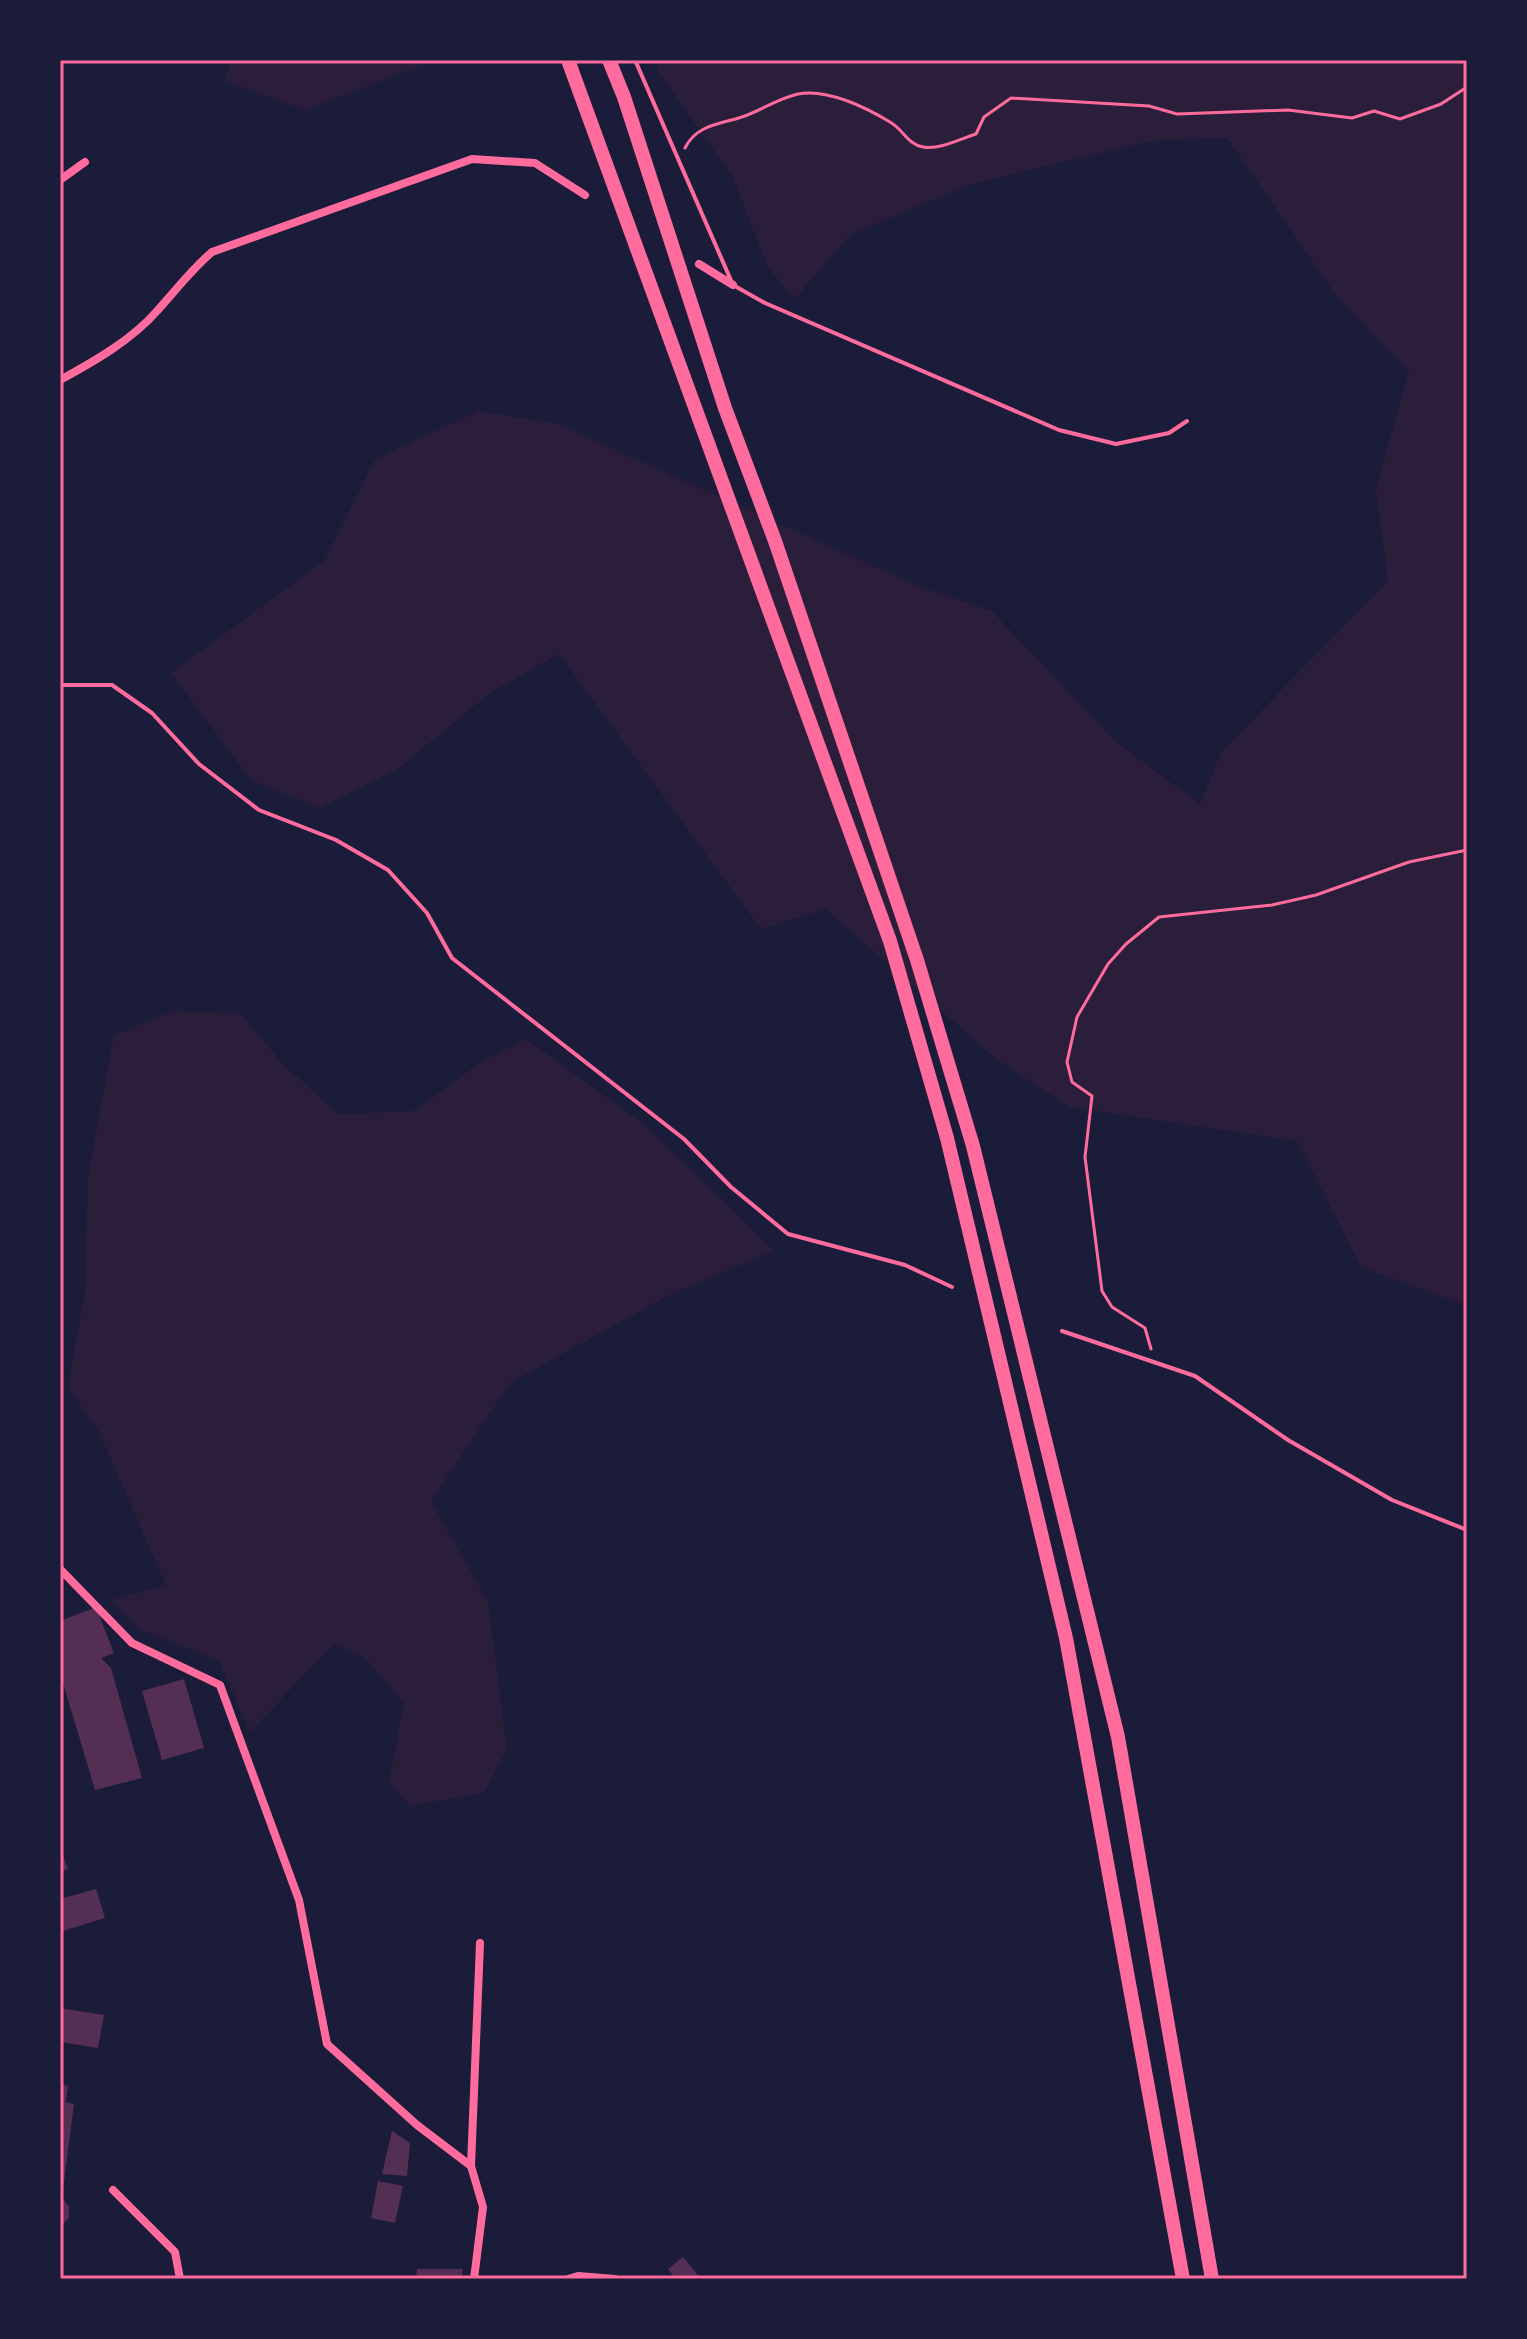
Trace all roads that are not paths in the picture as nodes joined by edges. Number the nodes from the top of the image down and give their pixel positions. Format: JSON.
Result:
{"nodes":[{"id":1,"x":568,"y":60,"type":"edge"},
{"id":2,"x":609,"y":60,"type":"edge"},
{"id":3,"x":635,"y":60,"type":"edge"},
{"id":4,"x":85,"y":162,"type":"dead end"},
{"id":5,"x":60,"y":180,"type":"edge"},
{"id":6,"x":585,"y":195,"type":"dead end"},
{"id":7,"x":699,"y":264,"type":"dead end"},
{"id":8,"x":733,"y":285,"type":"junction"},
{"id":9,"x":60,"y":380,"type":"edge"},
{"id":10,"x":1187,"y":421,"type":"dead end"},
{"id":11,"x":60,"y":685,"type":"edge"},
{"id":12,"x":952,"y":1287,"type":"dead end"},
{"id":13,"x":1062,"y":1331,"type":"dead end"},
{"id":14,"x":1467,"y":1530,"type":"edge"},
{"id":15,"x":60,"y":1569,"type":"edge"},
{"id":16,"x":480,"y":1943,"type":"dead end"},
{"id":17,"x":471,"y":2166,"type":"junction"},
{"id":18,"x":113,"y":2190,"type":"dead end"},
{"id":19,"x":180,"y":2279,"type":"edge"},
{"id":20,"x":474,"y":2279,"type":"edge"},
{"id":21,"x":568,"y":2279,"type":"edge"},
{"id":22,"x":615,"y":2279,"type":"edge"},
{"id":23,"x":1183,"y":2279,"type":"edge"},
{"id":24,"x":1212,"y":2279,"type":"edge"}],
"edges":[{"from":1,"to":23,"type":"highway"},
{"from":2,"to":24,"type":"highway"},
{"from":3,"to":8,"type":"lane"},
{"from":4,"to":5,"type":"street"},
{"from":6,"to":9,"type":"street"},
{"from":7,"to":8,"type":"street"},
{"from":8,"to":10,"type":"lane"},
{"from":11,"to":12,"type":"lane"},
{"from":13,"to":14,"type":"lane"},
{"from":15,"to":17,"type":"street"},
{"from":16,"to":17,"type":"street"},
{"from":17,"to":20,"type":"street"},
{"from":18,"to":19,"type":"street"},
{"from":21,"to":22,"type":"street"}]}
